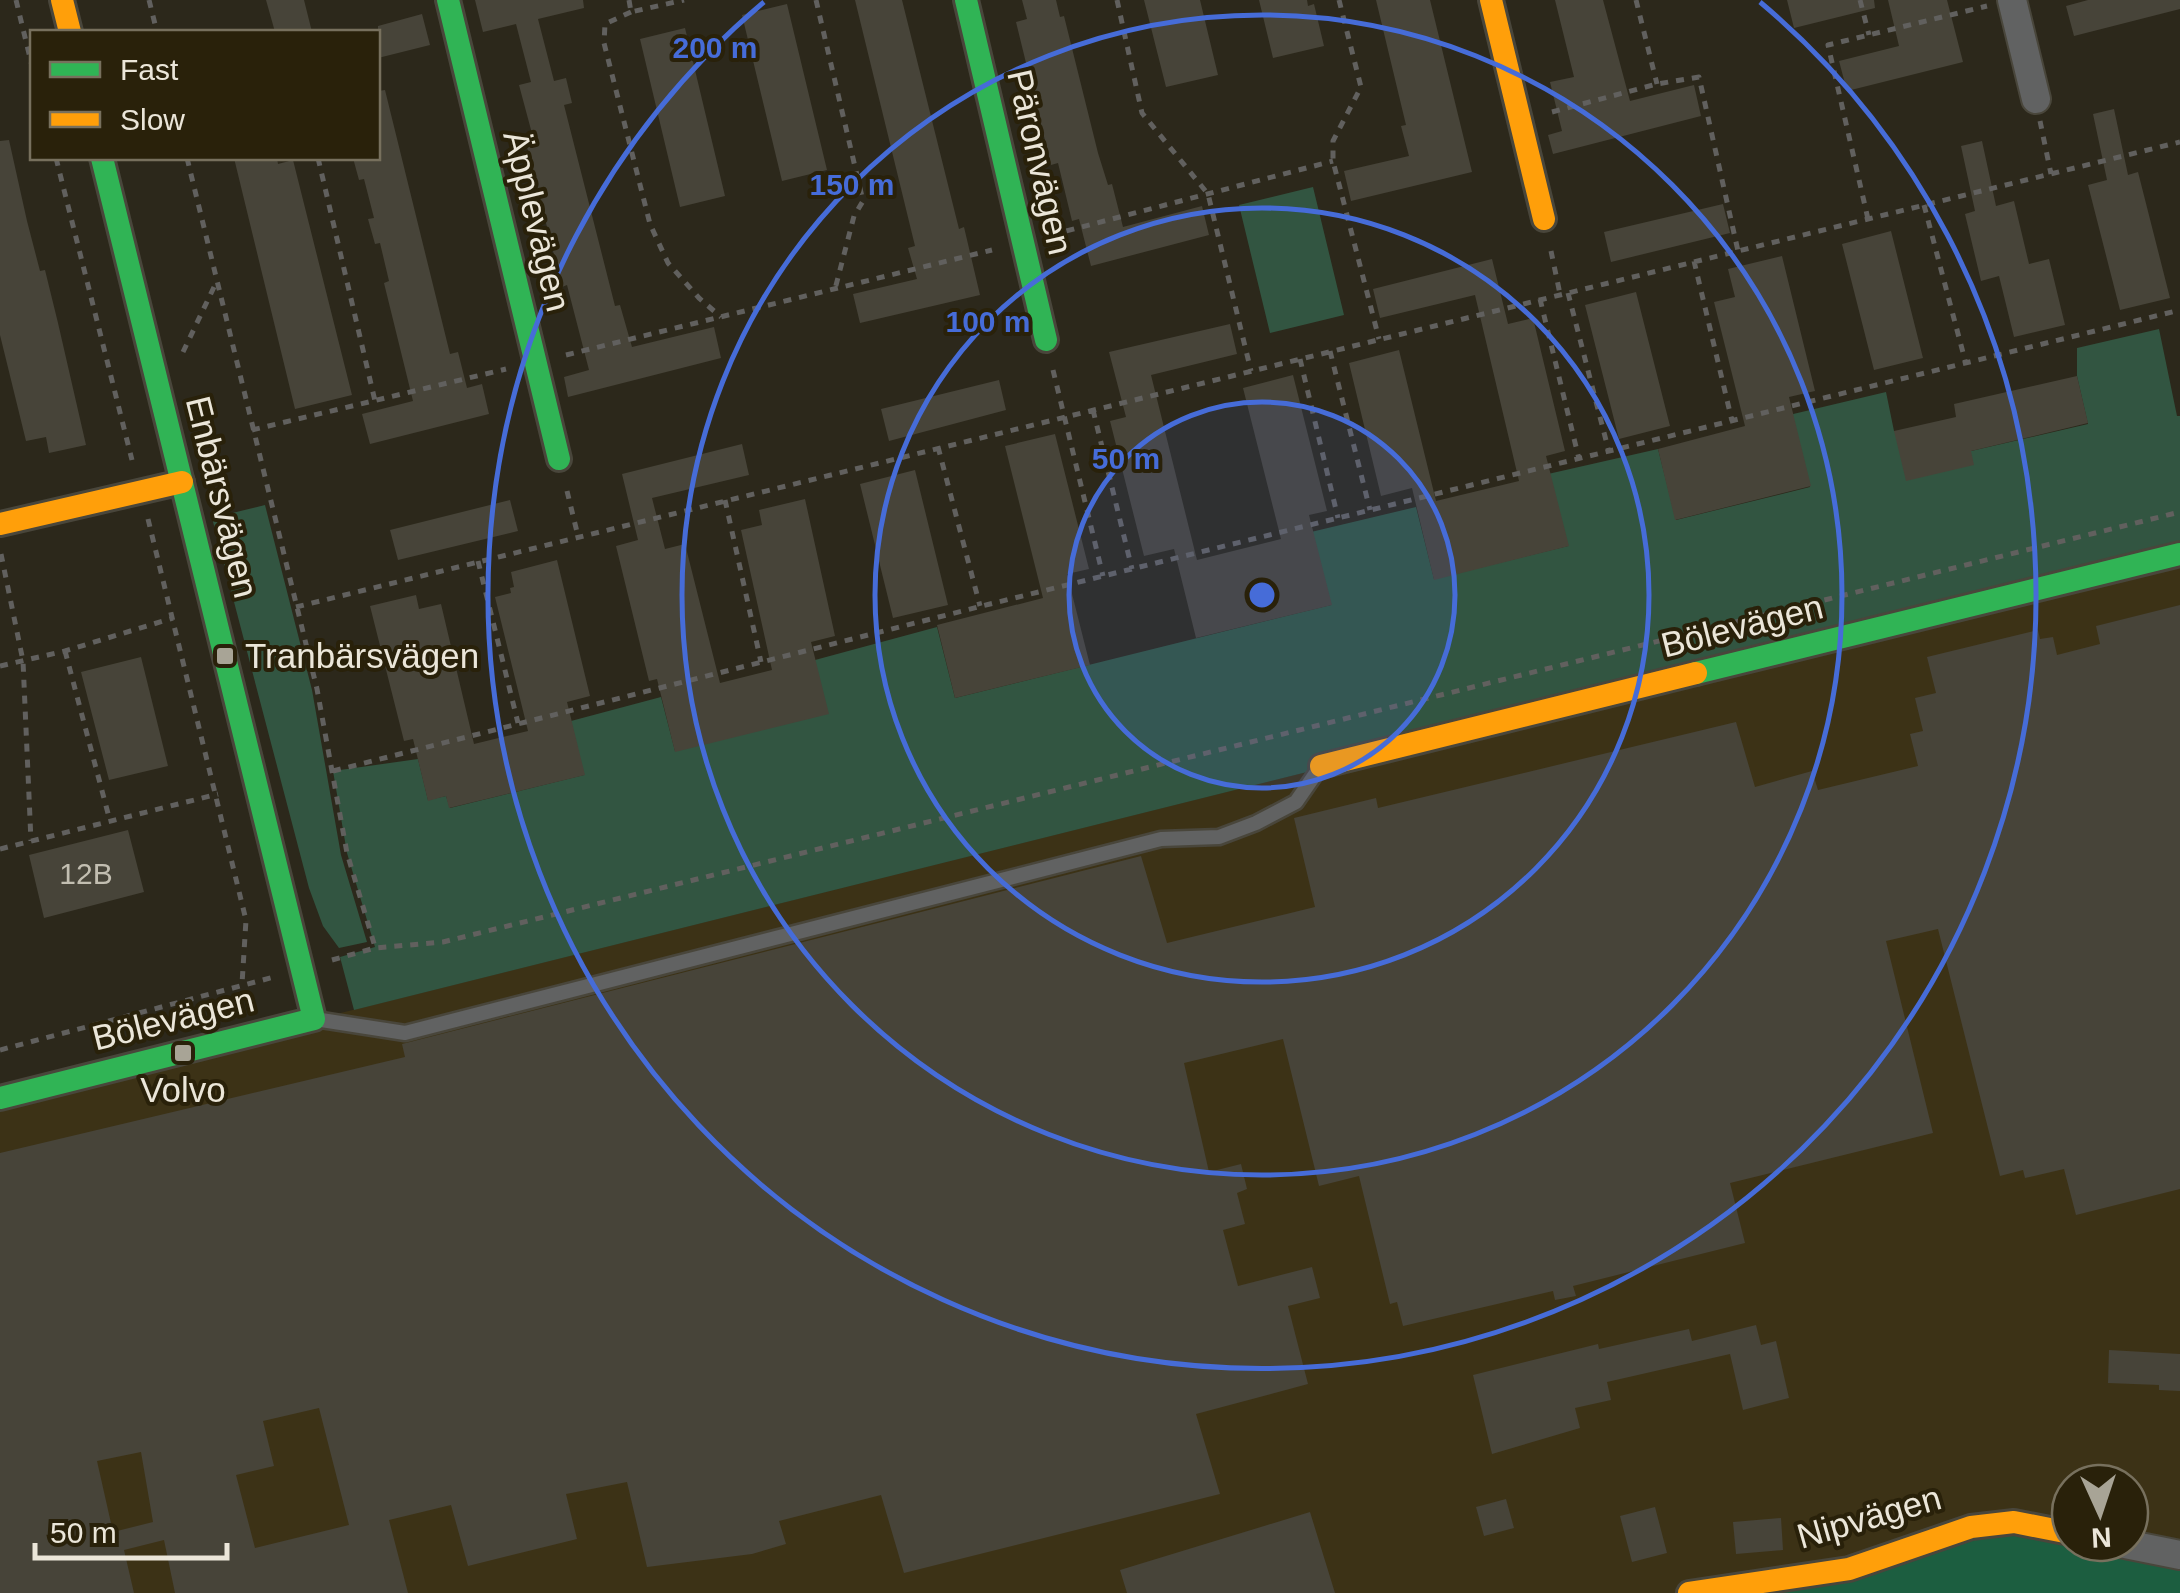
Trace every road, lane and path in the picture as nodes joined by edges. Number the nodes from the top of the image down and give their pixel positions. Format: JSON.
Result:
{"nodes":[{"id":1,"x":16,"y":0,"type":"edge"},
{"id":2,"x":62,"y":0,"type":"edge"},
{"id":3,"x":149,"y":0,"type":"edge"},
{"id":4,"x":448,"y":0,"type":"edge"},
{"id":5,"x":628,"y":0,"type":"edge"},
{"id":6,"x":684,"y":0,"type":"edge"},
{"id":7,"x":816,"y":0,"type":"edge"},
{"id":8,"x":966,"y":0,"type":"edge"},
{"id":9,"x":1117,"y":0,"type":"edge"},
{"id":10,"x":1338,"y":0,"type":"edge"},
{"id":11,"x":1491,"y":0,"type":"edge"},
{"id":12,"x":1636,"y":0,"type":"edge"},
{"id":13,"x":1860,"y":0,"type":"edge"},
{"id":14,"x":2002,"y":2,"type":"edge"},
{"id":15,"x":631,"y":12,"type":"junction"},
{"id":16,"x":70,"y":30,"type":"edge"},
{"id":17,"x":156,"y":30,"type":"edge"},
{"id":18,"x":1869,"y":35,"type":"junction"},
{"id":19,"x":30,"y":58,"type":"edge"},
{"id":20,"x":1657,"y":84,"type":"junction"},
{"id":21,"x":2036,"y":99,"type":"joint"},
{"id":22,"x":1520,"y":121,"type":"junction"},
{"id":23,"x":2180,"y":144,"type":"edge"},
{"id":24,"x":57,"y":160,"type":"edge"},
{"id":25,"x":102,"y":160,"type":"edge"},
{"id":26,"x":187,"y":160,"type":"edge"},
{"id":27,"x":318,"y":160,"type":"edge"},
{"id":28,"x":1334,"y":161,"type":"junction"},
{"id":29,"x":2051,"y":174,"type":"junction"},
{"id":30,"x":1208,"y":194,"type":"junction"},
{"id":31,"x":1924,"y":205,"type":"junction"},
{"id":32,"x":1868,"y":218,"type":"junction"},
{"id":33,"x":1544,"y":219,"type":"joint"},
{"id":34,"x":1023,"y":242,"type":"junction"},
{"id":35,"x":1738,"y":251,"type":"junction"},
{"id":36,"x":1694,"y":262,"type":"junction"},
{"id":37,"x":216,"y":282,"type":"junction"},
{"id":38,"x":835,"y":289,"type":"junction"},
{"id":39,"x":1564,"y":294,"type":"junction"},
{"id":40,"x":1540,"y":299,"type":"junction"},
{"id":41,"x":2180,"y":310,"type":"edge"},
{"id":42,"x":721,"y":317,"type":"junction"},
{"id":43,"x":1379,"y":339,"type":"junction"},
{"id":44,"x":1046,"y":340,"type":"joint"},
{"id":45,"x":1330,"y":351,"type":"junction"},
{"id":46,"x":1300,"y":358,"type":"junction"},
{"id":47,"x":535,"y":362,"type":"junction"},
{"id":48,"x":1966,"y":364,"type":"junction"},
{"id":49,"x":176,"y":366,"type":"dead end"},
{"id":50,"x":1252,"y":370,"type":"junction"},
{"id":51,"x":375,"y":400,"type":"junction"},
{"id":52,"x":1093,"y":410,"type":"junction"},
{"id":53,"x":1064,"y":417,"type":"junction"},
{"id":54,"x":1732,"y":422,"type":"junction"},
{"id":55,"x":252,"y":430,"type":"junction"},
{"id":56,"x":938,"y":448,"type":"junction"},
{"id":57,"x":1609,"y":452,"type":"junction"},
{"id":58,"x":559,"y":459,"type":"joint"},
{"id":59,"x":1579,"y":459,"type":"junction"},
{"id":60,"x":182,"y":482,"type":"junction"},
{"id":61,"x":140,"y":490,"type":"junction"},
{"id":62,"x":724,"y":500,"type":"junction"},
{"id":63,"x":1370,"y":510,"type":"junction"},
{"id":64,"x":2180,"y":512,"type":"edge"},
{"id":65,"x":1338,"y":518,"type":"junction"},
{"id":66,"x":0,"y":523,"type":"edge"},
{"id":67,"x":578,"y":536,"type":"junction"},
{"id":68,"x":0,"y":551,"type":"edge"},
{"id":69,"x":2180,"y":554,"type":"edge"},
{"id":70,"x":478,"y":561,"type":"junction"},
{"id":71,"x":1132,"y":568,"type":"junction"},
{"id":72,"x":1103,"y":576,"type":"junction"},
{"id":73,"x":980,"y":606,"type":"junction"},
{"id":74,"x":296,"y":607,"type":"junction"},
{"id":75,"x":174,"y":618,"type":"junction"},
{"id":76,"x":65,"y":651,"type":"junction"},
{"id":77,"x":23,"y":661,"type":"junction"},
{"id":78,"x":761,"y":662,"type":"junction"},
{"id":79,"x":0,"y":666,"type":"edge"},
{"id":80,"x":518,"y":724,"type":"junction"},
{"id":81,"x":1321,"y":766,"type":"joint"},
{"id":82,"x":333,"y":771,"type":"junction"},
{"id":83,"x":218,"y":794,"type":"junction"},
{"id":84,"x":110,"y":821,"type":"junction"},
{"id":85,"x":31,"y":841,"type":"junction"},
{"id":86,"x":0,"y":849,"type":"edge"},
{"id":87,"x":376,"y":948,"type":"junction"},
{"id":88,"x":302,"y":970,"type":"junction"},
{"id":89,"x":242,"y":984,"type":"junction"},
{"id":90,"x":314,"y":1019,"type":"junction"},
{"id":91,"x":0,"y":1050,"type":"edge"},
{"id":92,"x":0,"y":1098,"type":"edge"},
{"id":93,"x":2050,"y":1529,"type":"edge"},
{"id":94,"x":2150,"y":1549,"type":"edge"},
{"id":95,"x":2180,"y":1555,"type":"edge"},
{"id":96,"x":1689,"y":1593,"type":"edge"}],
"edges":[{"from":1,"to":19,"type":"path"},
{"from":2,"to":16,"type":"street"},
{"from":3,"to":17,"type":"path"},
{"from":4,"to":47,"type":"street","name":"Äpplevägen"},
{"from":5,"to":15,"type":"path"},
{"from":6,"to":15,"type":"path"},
{"from":7,"to":38,"type":"path"},
{"from":8,"to":34,"type":"street","name":"Päronvägen"},
{"from":9,"to":30,"type":"path"},
{"from":10,"to":28,"type":"path"},
{"from":11,"to":22,"type":"street"},
{"from":12,"to":20,"type":"path"},
{"from":13,"to":18,"type":"path"},
{"from":14,"to":18,"type":"path"},
{"from":14,"to":21,"type":"street"},
{"from":15,"to":42,"type":"path"},
{"from":18,"to":32,"type":"path"},
{"from":20,"to":22,"type":"path"},
{"from":20,"to":35,"type":"path"},
{"from":21,"to":29,"type":"path"},
{"from":22,"to":33,"type":"street"},
{"from":23,"to":29,"type":"path"},
{"from":24,"to":61,"type":"path"},
{"from":25,"to":60,"type":"street","name":"Enbärsvägen"},
{"from":26,"to":37,"type":"path"},
{"from":27,"to":51,"type":"path"},
{"from":28,"to":30,"type":"path"},
{"from":28,"to":43,"type":"path"},
{"from":29,"to":31,"type":"path"},
{"from":30,"to":34,"type":"path"},
{"from":30,"to":50,"type":"path"},
{"from":31,"to":32,"type":"path"},
{"from":31,"to":48,"type":"path"},
{"from":32,"to":35,"type":"path"},
{"from":33,"to":39,"type":"path"},
{"from":34,"to":38,"type":"path"},
{"from":34,"to":44,"type":"street","name":"Päronvägen"},
{"from":35,"to":36,"type":"path"},
{"from":36,"to":39,"type":"path"},
{"from":36,"to":54,"type":"path"},
{"from":37,"to":49,"type":"path"},
{"from":37,"to":55,"type":"path"},
{"from":38,"to":42,"type":"path"},
{"from":39,"to":40,"type":"path"},
{"from":39,"to":57,"type":"path"},
{"from":40,"to":43,"type":"path"},
{"from":40,"to":59,"type":"path"},
{"from":41,"to":48,"type":"path"},
{"from":42,"to":47,"type":"path"},
{"from":43,"to":45,"type":"path"},
{"from":44,"to":53,"type":"path"},
{"from":45,"to":46,"type":"path"},
{"from":45,"to":63,"type":"path"},
{"from":46,"to":50,"type":"path"},
{"from":46,"to":65,"type":"path"},
{"from":47,"to":51,"type":"path"},
{"from":47,"to":58,"type":"street","name":"Äpplevägen"},
{"from":48,"to":54,"type":"path"},
{"from":50,"to":52,"type":"path"},
{"from":51,"to":55,"type":"path"},
{"from":52,"to":53,"type":"path"},
{"from":52,"to":71,"type":"path"},
{"from":53,"to":56,"type":"path"},
{"from":53,"to":72,"type":"path"},
{"from":54,"to":57,"type":"path"},
{"from":55,"to":74,"type":"path"},
{"from":56,"to":62,"type":"path"},
{"from":56,"to":73,"type":"path"},
{"from":57,"to":59,"type":"path"},
{"from":58,"to":67,"type":"path"},
{"from":59,"to":63,"type":"path"},
{"from":60,"to":61,"type":"street"},
{"from":60,"to":88,"type":"street","name":"Enbärsvägen"},
{"from":61,"to":66,"type":"street"},
{"from":61,"to":75,"type":"path"},
{"from":62,"to":67,"type":"path"},
{"from":62,"to":78,"type":"path"},
{"from":63,"to":65,"type":"path"},
{"from":64,"to":87,"type":"path"},
{"from":65,"to":71,"type":"path"},
{"from":67,"to":70,"type":"path"},
{"from":68,"to":77,"type":"path"},
{"from":69,"to":81,"type":"street","name":"Bölevägen"},
{"from":70,"to":74,"type":"path"},
{"from":70,"to":80,"type":"path"},
{"from":71,"to":72,"type":"path"},
{"from":72,"to":73,"type":"path"},
{"from":73,"to":78,"type":"path"},
{"from":74,"to":82,"type":"path"},
{"from":75,"to":76,"type":"path"},
{"from":75,"to":83,"type":"path"},
{"from":76,"to":77,"type":"path"},
{"from":76,"to":84,"type":"path"},
{"from":77,"to":79,"type":"path"},
{"from":77,"to":85,"type":"path"},
{"from":78,"to":80,"type":"path"},
{"from":80,"to":82,"type":"path"},
{"from":81,"to":90,"type":"lane"},
{"from":82,"to":87,"type":"path"},
{"from":83,"to":84,"type":"path"},
{"from":83,"to":89,"type":"path"},
{"from":84,"to":85,"type":"path"},
{"from":85,"to":86,"type":"path"},
{"from":87,"to":88,"type":"path"},
{"from":88,"to":89,"type":"path"},
{"from":88,"to":90,"type":"street"},
{"from":89,"to":91,"type":"path"},
{"from":90,"to":92,"type":"street","name":"Bölevägen"},
{"from":93,"to":96,"type":"street","name":"Nipvägen"},
{"from":94,"to":95,"type":"street"}]}
